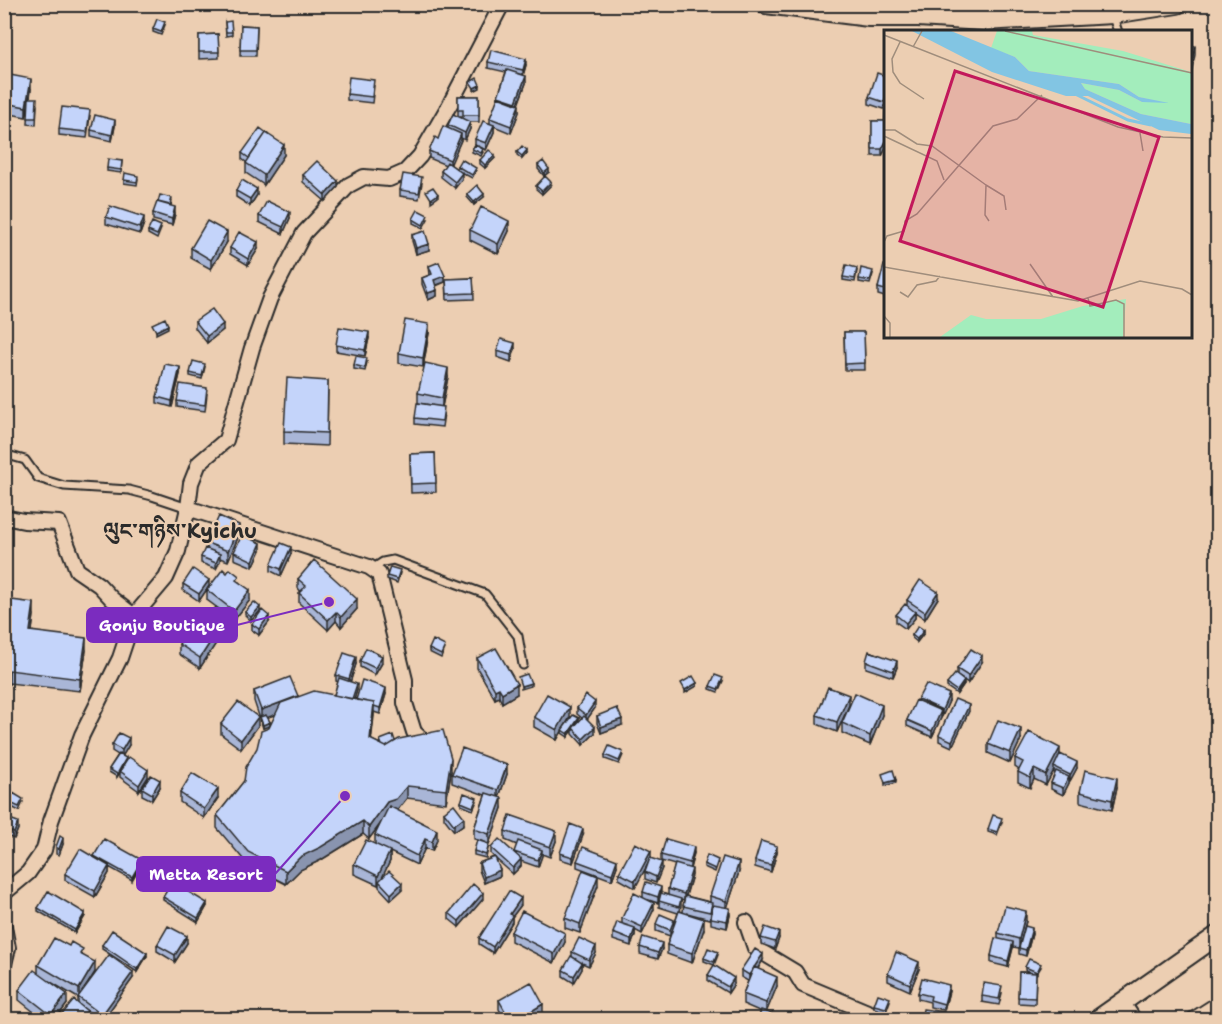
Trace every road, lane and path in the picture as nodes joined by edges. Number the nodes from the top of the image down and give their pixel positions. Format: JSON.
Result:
{"nodes":[{"id":1,"x":502,"y":4,"type":"edge"},
{"id":2,"x":766,"y":4,"type":"edge"},
{"id":3,"x":1177,"y":4,"type":"edge"},
{"id":4,"x":1115,"y":23,"type":"edge"},
{"id":5,"x":4,"y":454,"type":"edge"},
{"id":6,"x":188,"y":508,"type":"junction"},
{"id":7,"x":4,"y":517,"type":"edge"},
{"id":8,"x":372,"y":569,"type":"junction"},
{"id":9,"x":134,"y":616,"type":"junction"},
{"id":10,"x":523,"y":665,"type":"dead end"},
{"id":11,"x":443,"y":757,"type":"edge"},
{"id":12,"x":4,"y":893,"type":"edge"},
{"id":13,"x":746,"y":922,"type":"dead end"},
{"id":14,"x":4,"y":927,"type":"edge"},
{"id":15,"x":1218,"y":935,"type":"edge"},
{"id":16,"x":4,"y":964,"type":"edge"},
{"id":17,"x":1123,"y":1003,"type":"junction"},
{"id":18,"x":1218,"y":1004,"type":"edge"},
{"id":19,"x":878,"y":1020,"type":"edge"},
{"id":20,"x":1097,"y":1020,"type":"edge"},
{"id":21,"x":1134,"y":1020,"type":"edge"},
{"id":22,"x":1193,"y":1020,"type":"edge"}],
"edges":[{"from":1,"to":6,"type":"street"},
{"from":2,"to":4,"type":"street"},
{"from":3,"to":4,"type":"street"},
{"from":5,"to":6,"type":"lane"},
{"from":6,"to":8,"type":"street"},
{"from":6,"to":9,"type":"street"},
{"from":7,"to":9,"type":"street"},
{"from":8,"to":10,"type":"lane"},
{"from":8,"to":11,"type":"street"},
{"from":9,"to":12,"type":"street"},
{"from":13,"to":19,"type":"street"},
{"from":14,"to":16,"type":"street"},
{"from":15,"to":17,"type":"street"},
{"from":17,"to":20,"type":"street"},
{"from":17,"to":21,"type":"street"},
{"from":18,"to":22,"type":"street"}]}
